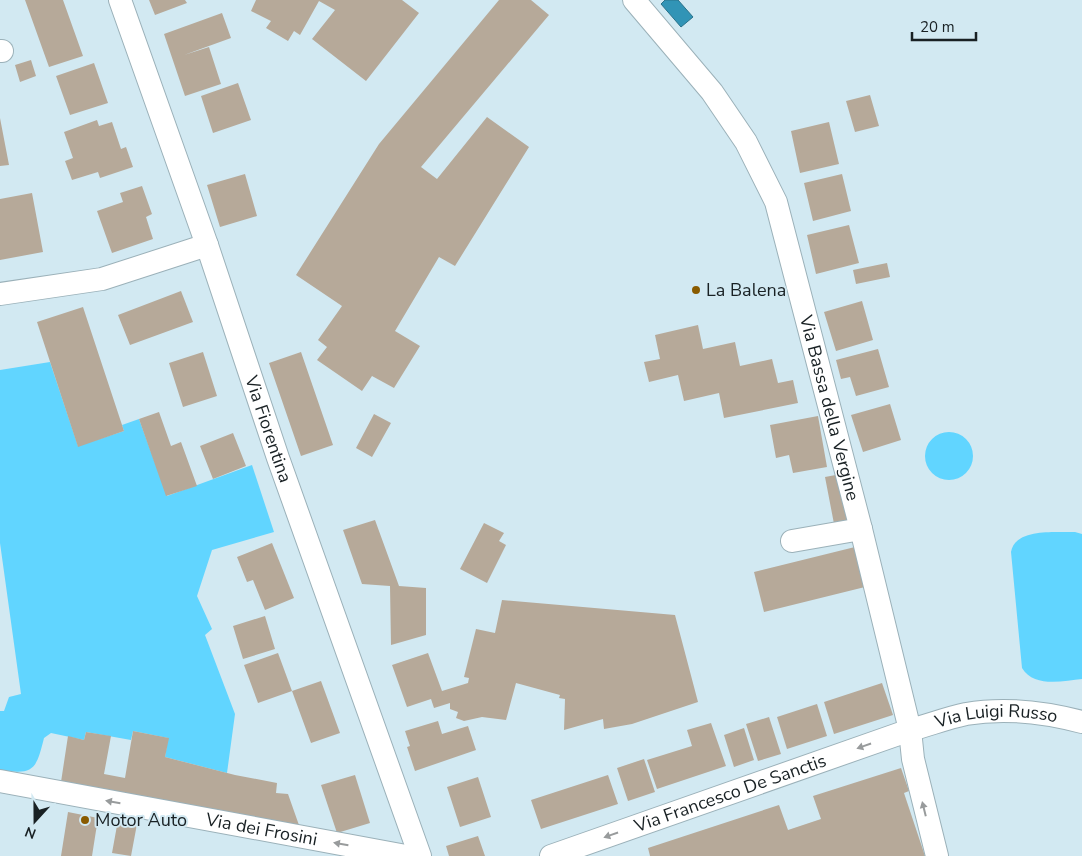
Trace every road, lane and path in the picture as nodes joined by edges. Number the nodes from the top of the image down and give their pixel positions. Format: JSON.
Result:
{"nodes":[{"id":1,"x":120,"y":0,"type":"edge"},
{"id":2,"x":634,"y":0,"type":"edge"},
{"id":3,"x":207,"y":245,"type":"junction"},
{"id":4,"x":0,"y":294,"type":"edge"},
{"id":5,"x":861,"y":529,"type":"junction"},
{"id":6,"x":792,"y":541,"type":"dead end"},
{"id":7,"x":1082,"y":722,"type":"edge"},
{"id":8,"x":910,"y":730,"type":"junction"},
{"id":9,"x":0,"y":781,"type":"edge"},
{"id":10,"x":406,"y":856,"type":"edge"},
{"id":11,"x":420,"y":856,"type":"edge"},
{"id":12,"x":551,"y":856,"type":"edge"},
{"id":13,"x":937,"y":856,"type":"edge"}],
"edges":[{"from":1,"to":3,"type":"street","name":"Via Fiorentina"},
{"from":2,"to":5,"type":"street","name":"Via Bassa della Vergine"},
{"from":3,"to":4,"type":"street"},
{"from":3,"to":11,"type":"street","name":"Via Fiorentina"},
{"from":5,"to":6,"type":"street"},
{"from":5,"to":8,"type":"street","name":"Via Bassa della Vergine"},
{"from":7,"to":8,"type":"street","name":"Via Luigi Russo"},
{"from":8,"to":12,"type":"street","name":"Via Francesco De Sanctis","one_way":true},
{"from":13,"to":8,"type":"street","name":"Via Bassa della Vergine","one_way":true},
{"from":10,"to":9,"type":"street","name":"Via dei Frosini","one_way":true}]}
